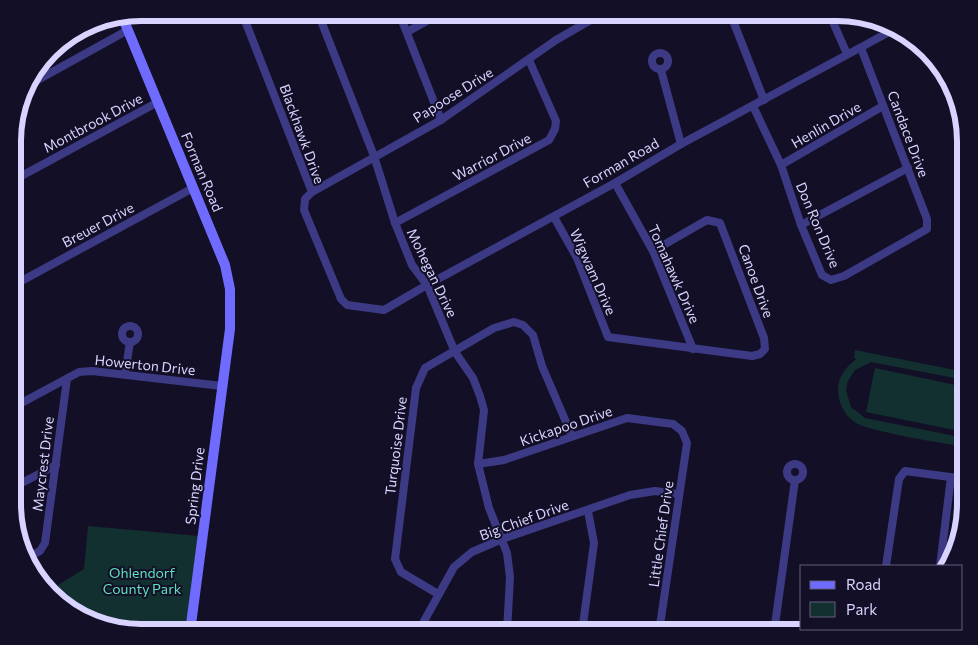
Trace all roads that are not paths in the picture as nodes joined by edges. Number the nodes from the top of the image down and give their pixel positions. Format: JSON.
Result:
{"nodes":[{"id":1,"x":587,"y":21,"type":"edge"},
{"id":2,"x":734,"y":21,"type":"edge"},
{"id":3,"x":833,"y":21,"type":"edge"},
{"id":4,"x":246,"y":22,"type":"edge"},
{"id":5,"x":322,"y":22,"type":"edge"},
{"id":6,"x":403,"y":22,"type":"edge"},
{"id":7,"x":425,"y":22,"type":"edge"},
{"id":8,"x":125,"y":23,"type":"edge"},
{"id":9,"x":128,"y":30,"type":"junction"},
{"id":10,"x":407,"y":32,"type":"junction"},
{"id":11,"x":888,"y":33,"type":"edge"},
{"id":12,"x":861,"y":48,"type":"junction"},
{"id":13,"x":847,"y":54,"type":"junction"},
{"id":14,"x":529,"y":60,"type":"junction"},
{"id":15,"x":661,"y":70,"type":"dead end"},
{"id":16,"x":38,"y":80,"type":"edge"},
{"id":17,"x":764,"y":100,"type":"junction"},
{"id":18,"x":158,"y":102,"type":"junction"},
{"id":19,"x":753,"y":106,"type":"junction"},
{"id":20,"x":884,"y":106,"type":"junction"},
{"id":21,"x":441,"y":120,"type":"junction"},
{"id":22,"x":681,"y":144,"type":"junction"},
{"id":23,"x":374,"y":156,"type":"junction"},
{"id":24,"x":780,"y":165,"type":"junction"},
{"id":25,"x":908,"y":168,"type":"junction"},
{"id":26,"x":21,"y":176,"type":"edge"},
{"id":27,"x":615,"y":183,"type":"junction"},
{"id":28,"x":194,"y":188,"type":"junction"},
{"id":29,"x":312,"y":192,"type":"junction"},
{"id":30,"x":554,"y":217,"type":"junction"},
{"id":31,"x":395,"y":223,"type":"junction"},
{"id":32,"x":801,"y":225,"type":"junction"},
{"id":33,"x":927,"y":230,"type":"joint"},
{"id":34,"x":653,"y":251,"type":"junction"},
{"id":35,"x":21,"y":281,"type":"edge"},
{"id":36,"x":427,"y":285,"type":"junction"},
{"id":37,"x":360,"y":308,"type":"joint"},
{"id":38,"x":130,"y":342,"type":"dead end"},
{"id":39,"x":228,"y":344,"type":"joint"},
{"id":40,"x":693,"y":349,"type":"junction"},
{"id":41,"x":455,"y":352,"type":"junction"},
{"id":42,"x":125,"y":374,"type":"junction"},
{"id":43,"x":66,"y":379,"type":"junction"},
{"id":44,"x":222,"y":386,"type":"junction"},
{"id":45,"x":21,"y":403,"type":"edge"},
{"id":46,"x":572,"y":436,"type":"junction"},
{"id":47,"x":686,"y":439,"type":"joint"},
{"id":48,"x":478,"y":464,"type":"junction"},
{"id":49,"x":56,"y":465,"type":"junction"},
{"id":50,"x":951,"y":477,"type":"junction"},
{"id":51,"x":956,"y":478,"type":"edge"},
{"id":52,"x":795,"y":480,"type":"dead end"},
{"id":53,"x":21,"y":483,"type":"edge"},
{"id":54,"x":679,"y":494,"type":"junction"},
{"id":55,"x":588,"y":511,"type":"junction"},
{"id":56,"x":502,"y":539,"type":"junction"},
{"id":57,"x":33,"y":554,"type":"edge"},
{"id":58,"x":940,"y":563,"type":"edge"},
{"id":59,"x":886,"y":565,"type":"edge"},
{"id":60,"x":438,"y":594,"type":"junction"},
{"id":61,"x":507,"y":623,"type":"edge"},
{"id":62,"x":583,"y":623,"type":"edge"},
{"id":63,"x":660,"y":623,"type":"edge"},
{"id":64,"x":775,"y":623,"type":"edge"},
{"id":65,"x":191,"y":624,"type":"edge"},
{"id":66,"x":422,"y":624,"type":"edge"}],
"edges":[{"from":1,"to":14,"type":"street","name":"Papoose Drive"},
{"from":2,"to":17,"type":"street"},
{"from":3,"to":13,"type":"street"},
{"from":4,"to":29,"type":"street","name":"Blackhawk Drive"},
{"from":5,"to":23,"type":"street","name":"Mohegan Drive"},
{"from":6,"to":10,"type":"street"},
{"from":7,"to":10,"type":"street"},
{"from":8,"to":9,"type":"street","name":"Forman Road"},
{"from":9,"to":16,"type":"street"},
{"from":9,"to":18,"type":"street","name":"Forman Road"},
{"from":10,"to":21,"type":"street"},
{"from":11,"to":12,"type":"street","name":"Forman Road"},
{"from":12,"to":13,"type":"street","name":"Forman Road"},
{"from":12,"to":20,"type":"street","name":"Candace Drive"},
{"from":13,"to":17,"type":"street","name":"Forman Road"},
{"from":14,"to":21,"type":"street","name":"Papoose Drive"},
{"from":14,"to":31,"type":"street","name":"Warrior Drive"},
{"from":15,"to":22,"type":"street"},
{"from":17,"to":19,"type":"street","name":"Forman Road"},
{"from":18,"to":26,"type":"street","name":"Montbrook Drive"},
{"from":18,"to":28,"type":"street","name":"Forman Road"},
{"from":19,"to":22,"type":"street","name":"Forman Road"},
{"from":19,"to":24,"type":"street","name":"Don Ron Drive"},
{"from":20,"to":24,"type":"street","name":"Henlin Drive"},
{"from":20,"to":25,"type":"street","name":"Candace Drive"},
{"from":21,"to":23,"type":"street","name":"Papoose Drive"},
{"from":22,"to":27,"type":"street","name":"Forman Road"},
{"from":23,"to":29,"type":"street","name":"Papoose Drive"},
{"from":23,"to":31,"type":"street","name":"Mohegan Drive"},
{"from":24,"to":32,"type":"street","name":"Don Ron Drive"},
{"from":25,"to":32,"type":"street"},
{"from":25,"to":33,"type":"street","name":"Candace Drive"},
{"from":27,"to":30,"type":"street","name":"Forman Road"},
{"from":27,"to":34,"type":"street","name":"Tomahawk Drive"},
{"from":28,"to":35,"type":"street","name":"Breuer Drive"},
{"from":28,"to":39,"type":"street","name":"Forman Road"},
{"from":29,"to":37,"type":"street","name":"Blackhawk Drive"},
{"from":30,"to":36,"type":"street","name":"Forman Road"},
{"from":30,"to":40,"type":"street","name":"Wigwam Drive"},
{"from":31,"to":36,"type":"street","name":"Mohegan Drive"},
{"from":32,"to":33,"type":"street","name":"Don Ron Drive"},
{"from":34,"to":40,"type":"street","name":"Tomahawk Drive"},
{"from":34,"to":40,"type":"street","name":"Canoe Drive"},
{"from":36,"to":37,"type":"street","name":"Forman Road"},
{"from":36,"to":41,"type":"street","name":"Mohegan Drive"},
{"from":38,"to":42,"type":"street"},
{"from":39,"to":44,"type":"street","name":"Spring Drive"},
{"from":41,"to":46,"type":"street","name":"Turquoise Drive"},
{"from":41,"to":48,"type":"street","name":"Mohegan Drive"},
{"from":41,"to":60,"type":"street","name":"Turquoise Drive"},
{"from":42,"to":43,"type":"street","name":"Howerton Drive"},
{"from":42,"to":44,"type":"street","name":"Howerton Drive"},
{"from":43,"to":45,"type":"street","name":"Howerton Drive"},
{"from":43,"to":49,"type":"street","name":"Maycrest Drive"},
{"from":44,"to":65,"type":"street","name":"Spring Drive"},
{"from":46,"to":47,"type":"street","name":"Kickapoo Drive"},
{"from":46,"to":48,"type":"street","name":"Kickapoo Drive"},
{"from":47,"to":54,"type":"street","name":"Little Chief Drive"},
{"from":48,"to":56,"type":"street","name":"Mohegan Drive"},
{"from":49,"to":53,"type":"street"},
{"from":49,"to":57,"type":"street","name":"Maycrest Drive"},
{"from":50,"to":51,"type":"street"},
{"from":50,"to":58,"type":"street"},
{"from":50,"to":59,"type":"street"},
{"from":52,"to":64,"type":"street"},
{"from":54,"to":55,"type":"street","name":"Big Chief Drive"},
{"from":54,"to":63,"type":"street","name":"Little Chief Drive"},
{"from":55,"to":56,"type":"street","name":"Big Chief Drive"},
{"from":55,"to":62,"type":"street"},
{"from":56,"to":60,"type":"street","name":"Big Chief Drive"},
{"from":56,"to":61,"type":"street","name":"Mohegan Drive"},
{"from":60,"to":66,"type":"street","name":"Big Chief Drive"}]}
